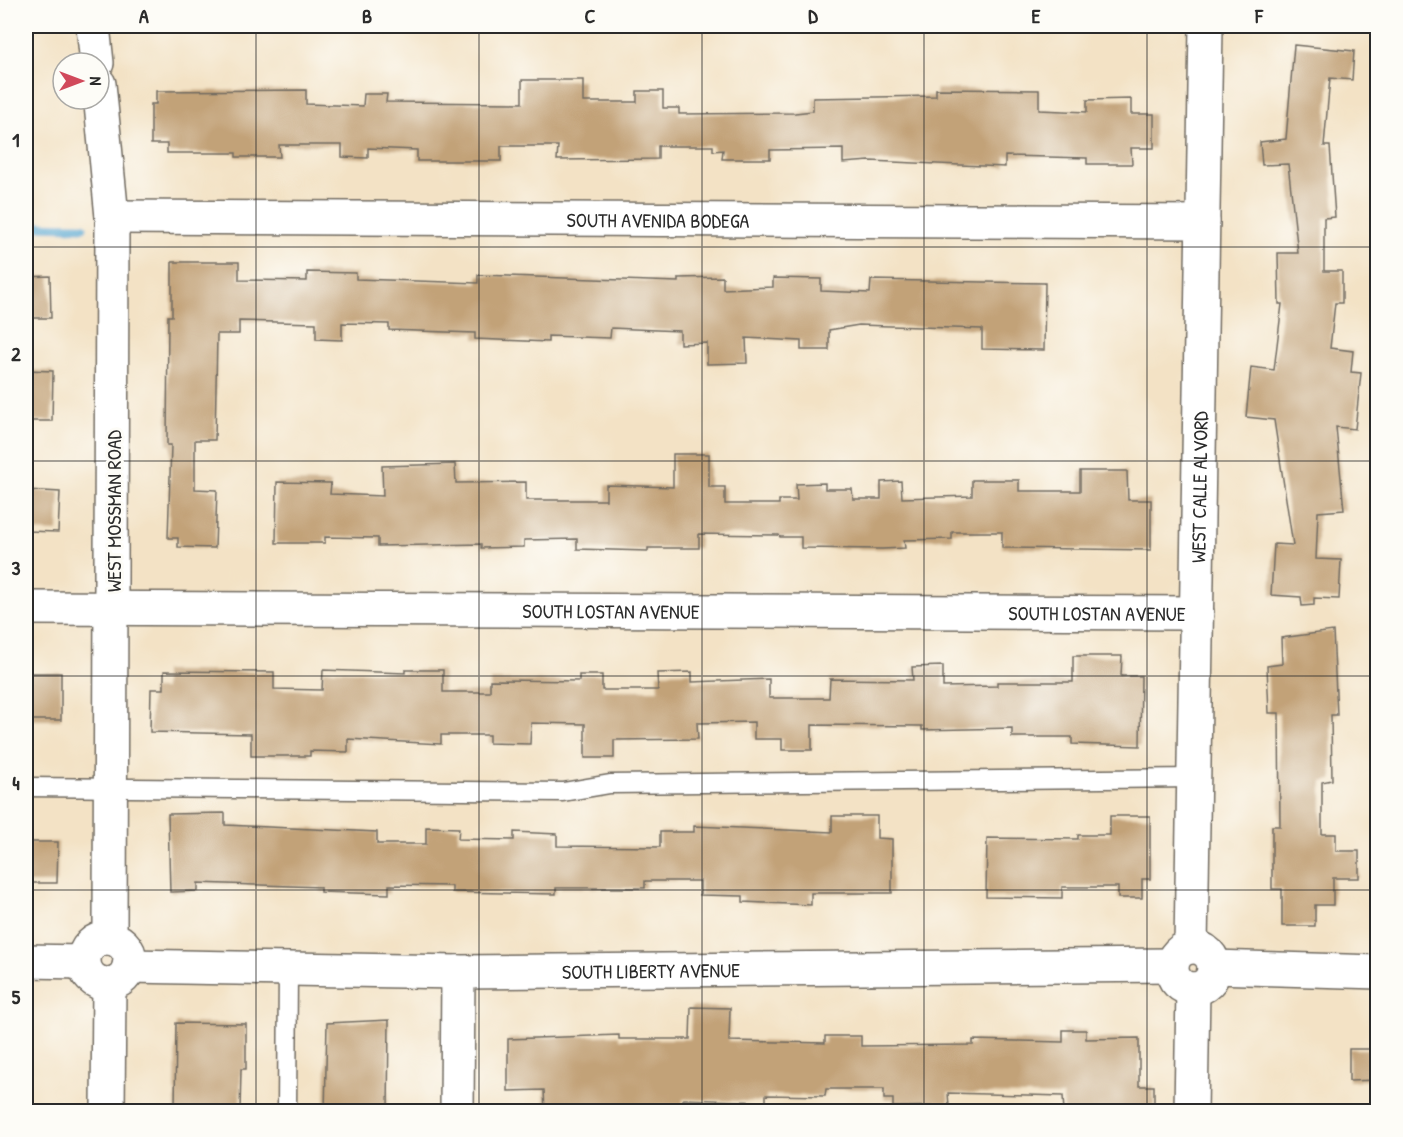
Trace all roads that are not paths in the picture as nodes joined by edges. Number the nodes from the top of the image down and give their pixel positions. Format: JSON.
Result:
{"nodes":[{"id":1,"x":93,"y":26,"type":"edge"},
{"id":2,"x":1206,"y":26,"type":"edge"},
{"id":3,"x":96,"y":51,"type":"edge"},
{"id":4,"x":102,"y":111,"type":"edge"},
{"id":5,"x":112,"y":217,"type":"junction"},
{"id":6,"x":1203,"y":222,"type":"junction"},
{"id":7,"x":26,"y":608,"type":"edge"},
{"id":8,"x":113,"y":608,"type":"junction"},
{"id":9,"x":1197,"y":613,"type":"junction"},
{"id":10,"x":1195,"y":778,"type":"junction"},
{"id":11,"x":26,"y":786,"type":"edge"},
{"id":12,"x":110,"y":787,"type":"junction"},
{"id":13,"x":110,"y":938,"type":"junction"},
{"id":14,"x":26,"y":962,"type":"edge"},
{"id":15,"x":83,"y":962,"type":"junction"},
{"id":16,"x":1193,"y":967,"type":"junction"},
{"id":17,"x":288,"y":970,"type":"junction"},
{"id":18,"x":458,"y":972,"type":"junction"},
{"id":19,"x":1377,"y":972,"type":"edge"},
{"id":20,"x":119,"y":975,"type":"junction"},
{"id":21,"x":108,"y":1112,"type":"edge"},
{"id":22,"x":287,"y":1112,"type":"edge"},
{"id":23,"x":457,"y":1112,"type":"edge"},
{"id":24,"x":1191,"y":1112,"type":"edge"}],
"edges":[{"from":1,"to":3,"type":"street"},
{"from":2,"to":6,"type":"street","name":"WEST CALLE ALVORD"},
{"from":4,"to":5,"type":"street","name":"WEST MOSSMAN ROAD"},
{"from":5,"to":6,"type":"street","name":"SOUTH AVENIDA BODEGA"},
{"from":5,"to":8,"type":"street","name":"WEST MOSSMAN ROAD"},
{"from":6,"to":9,"type":"street","name":"WEST CALLE ALVORD"},
{"from":7,"to":8,"type":"street","name":"SOUTH LOSTAN AVENUE"},
{"from":8,"to":9,"type":"street","name":"SOUTH LOSTAN AVENUE"},
{"from":8,"to":12,"type":"street","name":"WEST MOSSMAN ROAD"},
{"from":9,"to":10,"type":"street","name":"WEST CALLE ALVORD"},
{"from":10,"to":12,"type":"lane"},
{"from":10,"to":16,"type":"street","name":"WEST CALLE ALVORD"},
{"from":11,"to":12,"type":"lane"},
{"from":12,"to":13,"type":"street","name":"WEST MOSSMAN ROAD"},
{"from":13,"to":15,"type":"street"},
{"from":13,"to":20,"type":"street"},
{"from":14,"to":15,"type":"street"},
{"from":15,"to":20,"type":"street"},
{"from":16,"to":18,"type":"street","name":"SOUTH LIBERTY AVENUE"},
{"from":16,"to":19,"type":"street","name":"SOUTH LIBERTY AVENUE"},
{"from":16,"to":24,"type":"street","name":"WEST CALLE ALVORD"},
{"from":17,"to":18,"type":"street","name":"SOUTH LIBERTY AVENUE"},
{"from":17,"to":20,"type":"street","name":"SOUTH LIBERTY AVENUE"},
{"from":17,"to":22,"type":"lane"},
{"from":18,"to":23,"type":"street"},
{"from":20,"to":21,"type":"street"}]}
